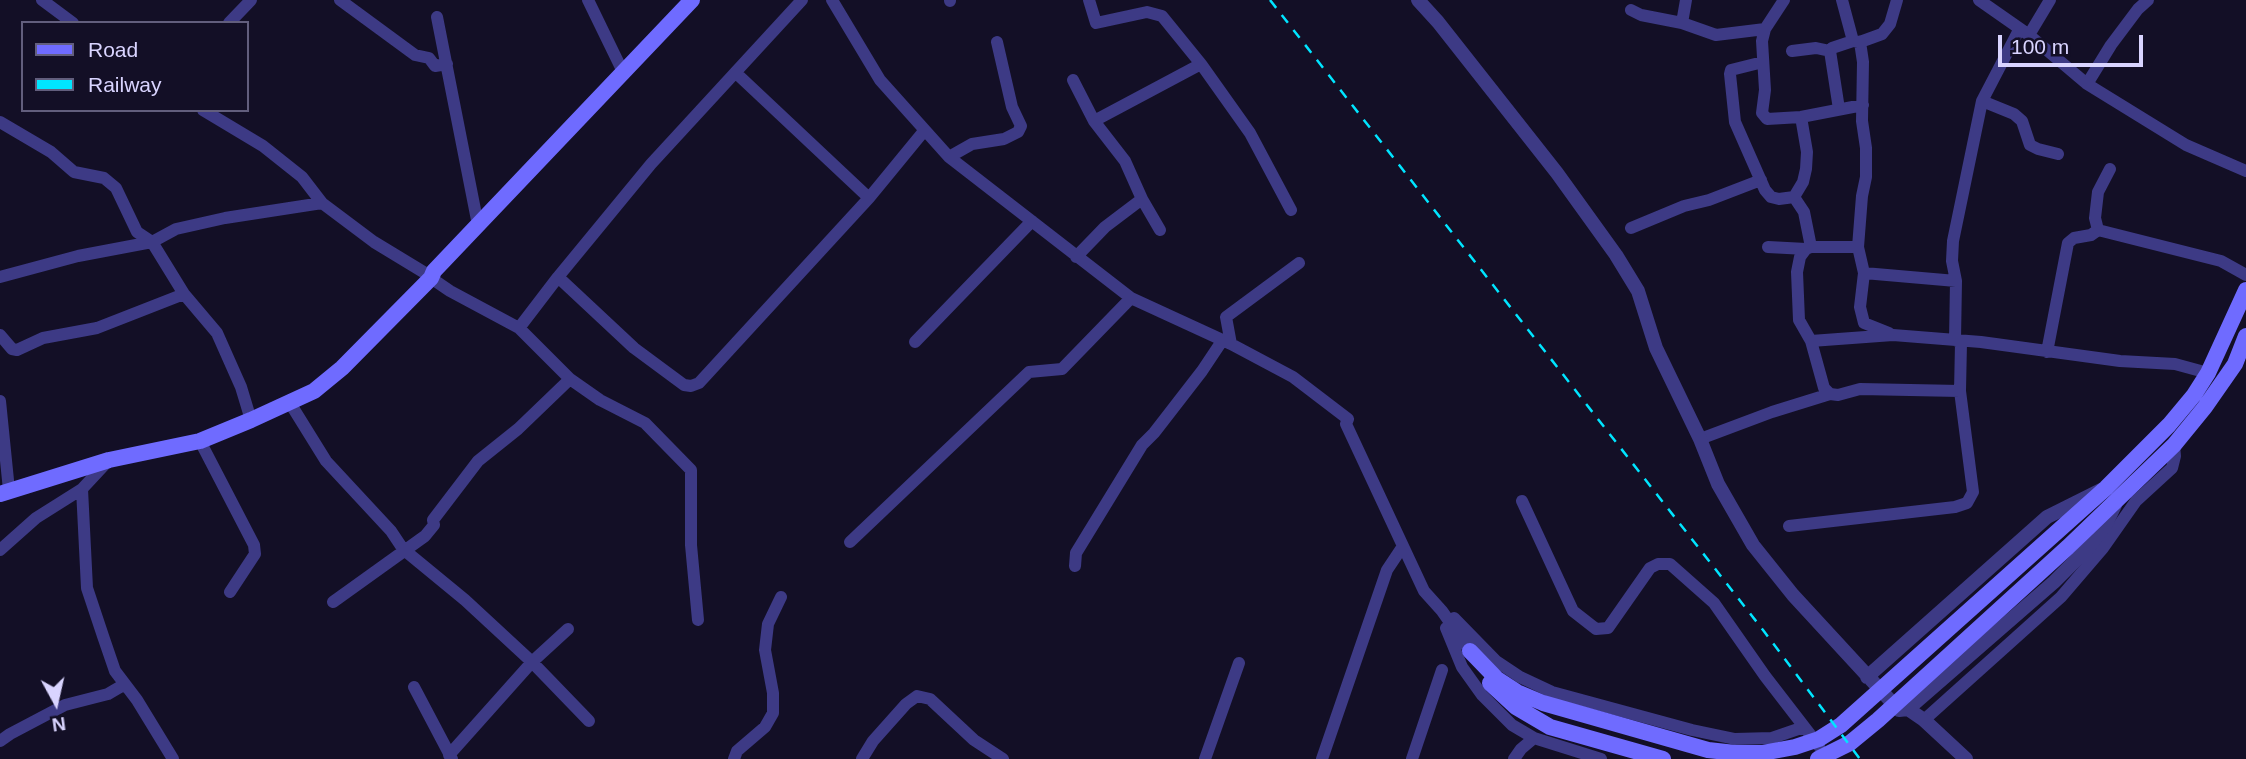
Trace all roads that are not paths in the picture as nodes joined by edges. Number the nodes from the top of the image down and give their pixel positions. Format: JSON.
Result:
{"nodes":[{"id":1,"x":42,"y":0,"type":"edge"},
{"id":2,"x":251,"y":0,"type":"edge"},
{"id":3,"x":340,"y":0,"type":"edge"},
{"id":4,"x":588,"y":0,"type":"edge"},
{"id":5,"x":692,"y":0,"type":"edge"},
{"id":6,"x":803,"y":0,"type":"edge"},
{"id":7,"x":832,"y":0,"type":"edge"},
{"id":8,"x":1089,"y":0,"type":"edge"},
{"id":9,"x":1418,"y":0,"type":"edge"},
{"id":10,"x":1686,"y":0,"type":"edge"},
{"id":11,"x":1784,"y":0,"type":"edge"},
{"id":12,"x":1842,"y":0,"type":"edge"},
{"id":13,"x":1897,"y":0,"type":"edge"},
{"id":14,"x":1979,"y":0,"type":"edge"},
{"id":15,"x":2050,"y":0,"type":"edge"},
{"id":16,"x":2148,"y":0,"type":"edge"},
{"id":17,"x":1631,"y":10,"type":"dead end"},
{"id":18,"x":437,"y":17,"type":"dead end"},
{"id":19,"x":70,"y":21,"type":"edge"},
{"id":20,"x":231,"y":21,"type":"edge"},
{"id":21,"x":1682,"y":23,"type":"junction"},
{"id":22,"x":1765,"y":29,"type":"junction"},
{"id":23,"x":2024,"y":32,"type":"junction"},
{"id":24,"x":997,"y":42,"type":"dead end"},
{"id":25,"x":1857,"y":42,"type":"junction"},
{"id":26,"x":1792,"y":51,"type":"dead end"},
{"id":27,"x":1830,"y":51,"type":"junction"},
{"id":28,"x":1763,"y":62,"type":"junction"},
{"id":29,"x":447,"y":64,"type":"junction"},
{"id":30,"x":1201,"y":64,"type":"junction"},
{"id":31,"x":736,"y":73,"type":"junction"},
{"id":32,"x":624,"y":74,"type":"junction"},
{"id":33,"x":1073,"y":80,"type":"dead end"},
{"id":34,"x":2087,"y":84,"type":"junction"},
{"id":35,"x":1982,"y":101,"type":"junction"},
{"id":36,"x":1863,"y":104,"type":"junction"},
{"id":37,"x":1839,"y":109,"type":"junction"},
{"id":38,"x":206,"y":112,"type":"edge"},
{"id":39,"x":1801,"y":117,"type":"junction"},
{"id":40,"x":1094,"y":121,"type":"junction"},
{"id":41,"x":0,"y":122,"type":"edge"},
{"id":42,"x":924,"y":131,"type":"junction"},
{"id":43,"x":2058,"y":154,"type":"dead end"},
{"id":44,"x":949,"y":157,"type":"junction"},
{"id":45,"x":2110,"y":169,"type":"dead end"},
{"id":46,"x":2246,"y":171,"type":"edge"},
{"id":47,"x":1761,"y":180,"type":"junction"},
{"id":48,"x":1794,"y":197,"type":"junction"},
{"id":49,"x":869,"y":198,"type":"junction"},
{"id":50,"x":1142,"y":199,"type":"junction"},
{"id":51,"x":322,"y":203,"type":"junction"},
{"id":52,"x":1292,"y":210,"type":"dead end"},
{"id":53,"x":1032,"y":221,"type":"junction"},
{"id":54,"x":478,"y":225,"type":"junction"},
{"id":55,"x":1632,"y":228,"type":"dead end"},
{"id":56,"x":1160,"y":230,"type":"dead end"},
{"id":57,"x":2098,"y":230,"type":"junction"},
{"id":58,"x":152,"y":242,"type":"junction"},
{"id":59,"x":1768,"y":247,"type":"dead end"},
{"id":60,"x":1858,"y":247,"type":"junction"},
{"id":61,"x":1809,"y":248,"type":"junction"},
{"id":62,"x":1076,"y":257,"type":"junction"},
{"id":63,"x":1299,"y":263,"type":"dead end"},
{"id":64,"x":1864,"y":273,"type":"junction"},
{"id":65,"x":2246,"y":275,"type":"edge"},
{"id":66,"x":0,"y":276,"type":"edge"},
{"id":67,"x":430,"y":277,"type":"junction"},
{"id":68,"x":558,"y":277,"type":"junction"},
{"id":69,"x":1956,"y":281,"type":"junction"},
{"id":70,"x":2246,"y":290,"type":"edge"},
{"id":71,"x":184,"y":294,"type":"junction"},
{"id":72,"x":1131,"y":298,"type":"junction"},
{"id":73,"x":519,"y":328,"type":"junction"},
{"id":74,"x":0,"y":334,"type":"edge"},
{"id":75,"x":1893,"y":335,"type":"junction"},
{"id":76,"x":2246,"y":336,"type":"edge"},
{"id":77,"x":1955,"y":340,"type":"junction"},
{"id":78,"x":1811,"y":341,"type":"junction"},
{"id":79,"x":915,"y":342,"type":"dead end"},
{"id":80,"x":1227,"y":342,"type":"junction"},
{"id":81,"x":2047,"y":352,"type":"junction"},
{"id":82,"x":2240,"y":367,"type":"edge"},
{"id":83,"x":2208,"y":373,"type":"junction"},
{"id":84,"x":570,"y":379,"type":"junction"},
{"id":85,"x":1960,"y":391,"type":"junction"},
{"id":86,"x":1830,"y":394,"type":"junction"},
{"id":87,"x":1,"y":401,"type":"edge"},
{"id":88,"x":290,"y":403,"type":"junction"},
{"id":89,"x":251,"y":420,"type":"junction"},
{"id":90,"x":1700,"y":439,"type":"junction"},
{"id":91,"x":200,"y":441,"type":"junction"},
{"id":92,"x":2174,"y":445,"type":"junction"},
{"id":93,"x":109,"y":460,"type":"junction"},
{"id":94,"x":2106,"y":488,"type":"junction"},
{"id":95,"x":82,"y":489,"type":"junction"},
{"id":96,"x":4,"y":492,"type":"edge"},
{"id":97,"x":2118,"y":500,"type":"junction"},
{"id":98,"x":1521,"y":501,"type":"dead end"},
{"id":99,"x":1789,"y":526,"type":"dead end"},
{"id":100,"x":850,"y":542,"type":"dead end"},
{"id":101,"x":1404,"y":546,"type":"junction"},
{"id":102,"x":403,"y":549,"type":"junction"},
{"id":103,"x":0,"y":550,"type":"edge"},
{"id":104,"x":1075,"y":566,"type":"dead end"},
{"id":105,"x":1424,"y":591,"type":"junction"},
{"id":106,"x":230,"y":592,"type":"dead end"},
{"id":107,"x":781,"y":597,"type":"dead end"},
{"id":108,"x":333,"y":602,"type":"dead end"},
{"id":109,"x":698,"y":620,"type":"dead end"},
{"id":110,"x":568,"y":629,"type":"dead end"},
{"id":111,"x":1470,"y":651,"type":"junction"},
{"id":112,"x":532,"y":662,"type":"junction"},
{"id":113,"x":1239,"y":663,"type":"dead end"},
{"id":114,"x":1442,"y":670,"type":"dead end"},
{"id":115,"x":1867,"y":677,"type":"junction"},
{"id":116,"x":125,"y":684,"type":"junction"},
{"id":117,"x":414,"y":687,"type":"dead end"},
{"id":118,"x":1908,"y":709,"type":"junction"},
{"id":119,"x":1924,"y":720,"type":"junction"},
{"id":120,"x":589,"y":721,"type":"dead end"},
{"id":121,"x":1804,"y":727,"type":"junction"},
{"id":122,"x":1534,"y":738,"type":"junction"},
{"id":123,"x":0,"y":741,"type":"edge"},
{"id":124,"x":451,"y":757,"type":"edge"},
{"id":125,"x":173,"y":759,"type":"edge"},
{"id":126,"x":734,"y":759,"type":"edge"},
{"id":127,"x":862,"y":759,"type":"edge"},
{"id":128,"x":1003,"y":759,"type":"edge"},
{"id":129,"x":1205,"y":759,"type":"edge"},
{"id":130,"x":1322,"y":759,"type":"edge"},
{"id":131,"x":1412,"y":759,"type":"edge"},
{"id":132,"x":1514,"y":759,"type":"edge"},
{"id":133,"x":1601,"y":759,"type":"edge"},
{"id":134,"x":1663,"y":759,"type":"edge"},
{"id":135,"x":1818,"y":759,"type":"edge"},
{"id":136,"x":1829,"y":759,"type":"edge"},
{"id":137,"x":1966,"y":759,"type":"edge"}],
"edges":[{"from":1,"to":19,"type":"street"},
{"from":2,"to":20,"type":"street"},
{"from":3,"to":29,"type":"street"},
{"from":4,"to":32,"type":"street"},
{"from":5,"to":32,"type":"main road"},
{"from":6,"to":31,"type":"street"},
{"from":7,"to":42,"type":"street"},
{"from":8,"to":30,"type":"street"},
{"from":9,"to":90,"type":"street"},
{"from":10,"to":21,"type":"street"},
{"from":11,"to":22,"type":"street"},
{"from":12,"to":25,"type":"street"},
{"from":13,"to":25,"type":"street"},
{"from":14,"to":23,"type":"street"},
{"from":15,"to":23,"type":"street"},
{"from":16,"to":34,"type":"street"},
{"from":17,"to":21,"type":"street"},
{"from":18,"to":29,"type":"street"},
{"from":21,"to":22,"type":"street"},
{"from":22,"to":28,"type":"street"},
{"from":23,"to":34,"type":"street"},
{"from":23,"to":35,"type":"street"},
{"from":24,"to":44,"type":"street"},
{"from":25,"to":27,"type":"street"},
{"from":25,"to":36,"type":"street"},
{"from":26,"to":27,"type":"street"},
{"from":27,"to":37,"type":"street"},
{"from":28,"to":39,"type":"street"},
{"from":28,"to":47,"type":"street"},
{"from":29,"to":54,"type":"street"},
{"from":30,"to":40,"type":"street"},
{"from":30,"to":52,"type":"street"},
{"from":31,"to":49,"type":"street"},
{"from":31,"to":68,"type":"street"},
{"from":32,"to":54,"type":"main road"},
{"from":33,"to":40,"type":"street"},
{"from":34,"to":46,"type":"street"},
{"from":35,"to":43,"type":"street"},
{"from":35,"to":69,"type":"street"},
{"from":36,"to":37,"type":"street"},
{"from":36,"to":60,"type":"street"},
{"from":37,"to":39,"type":"street"},
{"from":38,"to":51,"type":"street"},
{"from":39,"to":48,"type":"street"},
{"from":40,"to":50,"type":"street"},
{"from":41,"to":58,"type":"street"},
{"from":42,"to":44,"type":"street"},
{"from":42,"to":49,"type":"street"},
{"from":44,"to":53,"type":"street"},
{"from":45,"to":57,"type":"street"},
{"from":47,"to":48,"type":"street"},
{"from":47,"to":55,"type":"street"},
{"from":48,"to":61,"type":"street"},
{"from":49,"to":68,"type":"street"},
{"from":50,"to":56,"type":"street"},
{"from":50,"to":62,"type":"street"},
{"from":51,"to":58,"type":"street"},
{"from":51,"to":67,"type":"street"},
{"from":53,"to":62,"type":"street"},
{"from":53,"to":79,"type":"street"},
{"from":54,"to":67,"type":"main road"},
{"from":57,"to":65,"type":"street"},
{"from":57,"to":81,"type":"street"},
{"from":58,"to":66,"type":"street"},
{"from":58,"to":71,"type":"street"},
{"from":59,"to":61,"type":"street"},
{"from":60,"to":61,"type":"street"},
{"from":60,"to":64,"type":"street"},
{"from":61,"to":78,"type":"street"},
{"from":62,"to":72,"type":"street"},
{"from":63,"to":80,"type":"street"},
{"from":64,"to":69,"type":"street"},
{"from":64,"to":75,"type":"street"},
{"from":67,"to":73,"type":"street"},
{"from":67,"to":88,"type":"main road"},
{"from":68,"to":73,"type":"street"},
{"from":69,"to":77,"type":"street"},
{"from":70,"to":83,"type":"main road"},
{"from":71,"to":74,"type":"street"},
{"from":71,"to":89,"type":"street"},
{"from":72,"to":80,"type":"street"},
{"from":72,"to":100,"type":"street"},
{"from":73,"to":84,"type":"street"},
{"from":75,"to":77,"type":"street"},
{"from":75,"to":78,"type":"street"},
{"from":76,"to":82,"type":"main road"},
{"from":77,"to":81,"type":"street"},
{"from":77,"to":85,"type":"street"},
{"from":78,"to":86,"type":"street"},
{"from":80,"to":101,"type":"street"},
{"from":80,"to":104,"type":"street"},
{"from":81,"to":83,"type":"street"},
{"from":82,"to":92,"type":"main road"},
{"from":83,"to":94,"type":"main road"},
{"from":84,"to":102,"type":"street"},
{"from":84,"to":109,"type":"street"},
{"from":85,"to":86,"type":"street"},
{"from":85,"to":99,"type":"street"},
{"from":86,"to":90,"type":"street"},
{"from":87,"to":96,"type":"street"},
{"from":88,"to":89,"type":"main road"},
{"from":88,"to":102,"type":"street"},
{"from":89,"to":91,"type":"main road"},
{"from":90,"to":115,"type":"street"},
{"from":91,"to":93,"type":"main road"},
{"from":91,"to":106,"type":"street"},
{"from":92,"to":97,"type":"main road"},
{"from":92,"to":119,"type":"street"},
{"from":93,"to":95,"type":"street"},
{"from":93,"to":96,"type":"main road"},
{"from":94,"to":111,"type":"main road"},
{"from":94,"to":115,"type":"street"},
{"from":95,"to":103,"type":"street"},
{"from":95,"to":116,"type":"street"},
{"from":97,"to":118,"type":"street"},
{"from":97,"to":135,"type":"main road"},
{"from":98,"to":121,"type":"street"},
{"from":101,"to":105,"type":"street"},
{"from":101,"to":130,"type":"street"},
{"from":102,"to":108,"type":"street"},
{"from":102,"to":112,"type":"street"},
{"from":105,"to":111,"type":"street"},
{"from":105,"to":121,"type":"street"},
{"from":105,"to":122,"type":"street"},
{"from":107,"to":126,"type":"street"},
{"from":110,"to":112,"type":"street"},
{"from":111,"to":134,"type":"main road"},
{"from":112,"to":120,"type":"street"},
{"from":112,"to":124,"type":"street"},
{"from":113,"to":129,"type":"street"},
{"from":114,"to":131,"type":"street"},
{"from":115,"to":118,"type":"street"},
{"from":116,"to":123,"type":"street"},
{"from":116,"to":125,"type":"street"},
{"from":117,"to":124,"type":"street"},
{"from":118,"to":119,"type":"street"},
{"from":119,"to":137,"type":"street"},
{"from":121,"to":136,"type":"street"},
{"from":122,"to":132,"type":"street"},
{"from":122,"to":133,"type":"street"},
{"from":127,"to":128,"type":"street"}]}
